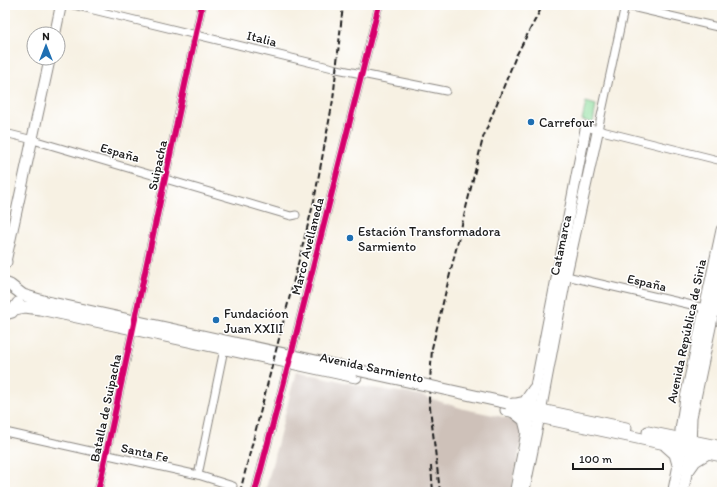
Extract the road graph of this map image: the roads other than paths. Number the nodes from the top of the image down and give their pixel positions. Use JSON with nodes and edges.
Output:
{"nodes":[{"id":1,"x":61,"y":5,"type":"edge"},
{"id":2,"x":74,"y":5,"type":"edge"},
{"id":3,"x":202,"y":5,"type":"edge"},
{"id":4,"x":379,"y":5,"type":"edge"},
{"id":5,"x":624,"y":5,"type":"edge"},
{"id":6,"x":57,"y":26,"type":"edge"},
{"id":7,"x":722,"y":28,"type":"edge"},
{"id":8,"x":196,"y":34,"type":"junction"},
{"id":9,"x":48,"y":66,"type":"edge"},
{"id":10,"x":361,"y":74,"type":"junction"},
{"id":11,"x":446,"y":91,"type":"dead end"},
{"id":12,"x":586,"y":127,"type":"joint"},
{"id":13,"x":598,"y":130,"type":"junction"},
{"id":14,"x":5,"y":133,"type":"edge"},
{"id":15,"x":33,"y":140,"type":"junction"},
{"id":16,"x":722,"y":161,"type":"edge"},
{"id":17,"x":166,"y":178,"type":"junction"},
{"id":18,"x":296,"y":214,"type":"dead end"},
{"id":19,"x":722,"y":230,"type":"edge"},
{"id":20,"x":5,"y":263,"type":"edge"},
{"id":21,"x":722,"y":270,"type":"edge"},
{"id":22,"x":560,"y":274,"type":"junction"},
{"id":23,"x":5,"y":283,"type":"edge"},
{"id":24,"x":17,"y":291,"type":"junction"},
{"id":25,"x":714,"y":310,"type":"edge"},
{"id":26,"x":9,"y":313,"type":"edge"},
{"id":27,"x":134,"y":324,"type":"junction"},
{"id":28,"x":224,"y":349,"type":"junction"},
{"id":29,"x":290,"y":359,"type":"junction"},
{"id":30,"x":534,"y":389,"type":"junction"},
{"id":31,"x":510,"y":407,"type":"junction"},
{"id":32,"x":536,"y":412,"type":"junction"},
{"id":33,"x":687,"y":415,"type":"junction"},
{"id":34,"x":5,"y":432,"type":"edge"},
{"id":35,"x":527,"y":432,"type":"junction"},
{"id":36,"x":660,"y":439,"type":"junction"},
{"id":37,"x":686,"y":444,"type":"junction"},
{"id":38,"x":722,"y":447,"type":"edge"},
{"id":39,"x":706,"y":448,"type":"junction"},
{"id":40,"x":106,"y":456,"type":"junction"},
{"id":41,"x":722,"y":456,"type":"edge"},
{"id":42,"x":683,"y":470,"type":"junction"},
{"id":43,"x":198,"y":476,"type":"junction"},
{"id":44,"x":232,"y":489,"type":"edge"},
{"id":45,"x":98,"y":492,"type":"edge"},
{"id":46,"x":254,"y":492,"type":"edge"},
{"id":47,"x":514,"y":492,"type":"edge"},
{"id":48,"x":524,"y":492,"type":"edge"},
{"id":49,"x":673,"y":492,"type":"edge"},
{"id":50,"x":683,"y":492,"type":"edge"}],
"edges":[{"from":1,"to":6,"type":"main road"},
{"from":2,"to":8,"type":"street","name":"Italia"},
{"from":3,"to":8,"type":"street","name":"Suipacha"},
{"from":4,"to":10,"type":"street","name":"Marco Avellaneda"},
{"from":5,"to":7,"type":"street"},
{"from":5,"to":13,"type":"street","name":"Catamarca"},
{"from":8,"to":10,"type":"street","name":"Italia"},
{"from":8,"to":17,"type":"street","name":"Suipacha"},
{"from":9,"to":15,"type":"main road"},
{"from":10,"to":11,"type":"street","name":"Italia"},
{"from":10,"to":29,"type":"street","name":"Marco Avellaneda"},
{"from":12,"to":13,"type":"street"},
{"from":12,"to":22,"type":"main road","name":"Catamarca"},
{"from":13,"to":16,"type":"street"},
{"from":13,"to":22,"type":"main road","name":"Catamarca"},
{"from":14,"to":15,"type":"street","name":"España"},
{"from":15,"to":17,"type":"street","name":"España"},
{"from":15,"to":20,"type":"main road"},
{"from":17,"to":18,"type":"street","name":"España"},
{"from":17,"to":27,"type":"street","name":"Suipacha"},
{"from":19,"to":25,"type":"main road","name":"Avenida República de Siria"},
{"from":21,"to":25,"type":"main road","name":"Avenida República de Siria"},
{"from":22,"to":25,"type":"street","name":"España"},
{"from":22,"to":30,"type":"main road","name":"Catamarca"},
{"from":22,"to":32,"type":"main road","name":"Catamarca"},
{"from":23,"to":24,"type":"main road","name":"Avenida Sarmiento"},
{"from":24,"to":26,"type":"main road"},
{"from":24,"to":27,"type":"main road","name":"Avenida Sarmiento"},
{"from":25,"to":33,"type":"main road","name":"Avenida República de Siria"},
{"from":26,"to":27,"type":"main road","name":"Avenida Sarmiento"},
{"from":27,"to":28,"type":"main road","name":"Avenida Sarmiento"},
{"from":27,"to":29,"type":"main road","name":"Avenida Sarmiento"},
{"from":27,"to":40,"type":"street","name":"Batalla de Suipacha"},
{"from":28,"to":29,"type":"main road","name":"Avenida Sarmiento"},
{"from":28,"to":43,"type":"street"},
{"from":29,"to":31,"type":"main road","name":"Avenida Sarmiento"},
{"from":29,"to":46,"type":"street","name":"Marco Avellaneda"},
{"from":30,"to":31,"type":"main road"},
{"from":30,"to":32,"type":"main road","name":"Catamarca"},
{"from":31,"to":32,"type":"main road","name":"Avenida Sarmiento"},
{"from":31,"to":35,"type":"main road"},
{"from":32,"to":35,"type":"main road","name":"Catamarca"},
{"from":32,"to":36,"type":"main road","name":"Avenida Sarmiento"},
{"from":32,"to":48,"type":"main road","name":"Catamarca"},
{"from":33,"to":36,"type":"main road"},
{"from":33,"to":37,"type":"main road","name":"Avenida República de Siria"},
{"from":33,"to":39,"type":"main road"},
{"from":34,"to":40,"type":"street","name":"Santa Fe"},
{"from":35,"to":47,"type":"main road","name":"Catamarca"},
{"from":36,"to":37,"type":"main road","name":"Avenida Sarmiento"},
{"from":36,"to":42,"type":"main road"},
{"from":37,"to":39,"type":"main road","name":"Avenida Sarmiento"},
{"from":37,"to":42,"type":"main road"},
{"from":38,"to":39,"type":"main road","name":"Avenida Sarmiento"},
{"from":39,"to":41,"type":"main road","name":"Avenida Sarmiento"},
{"from":39,"to":42,"type":"main road"},
{"from":40,"to":43,"type":"street","name":"Santa Fe"},
{"from":40,"to":45,"type":"street","name":"Batalla de Suipacha"},
{"from":42,"to":49,"type":"main road"},
{"from":42,"to":50,"type":"main road"},
{"from":43,"to":44,"type":"street","name":"Santa Fe"}]}
